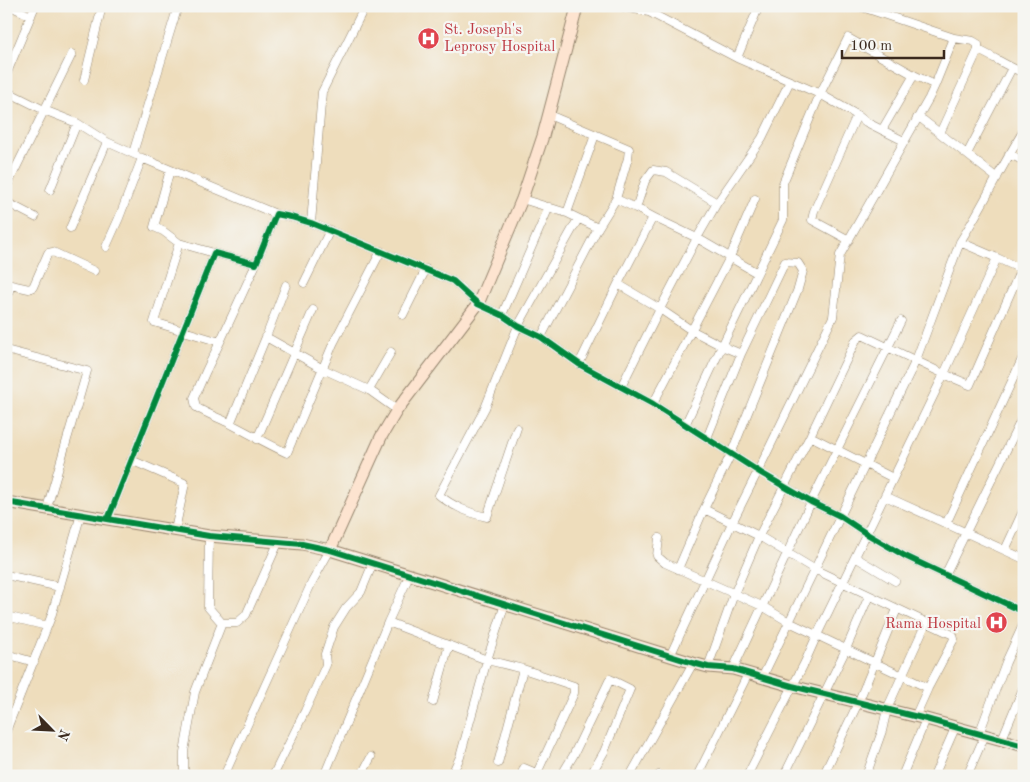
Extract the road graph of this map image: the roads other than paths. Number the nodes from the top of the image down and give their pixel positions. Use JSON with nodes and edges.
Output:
{"nodes":[{"id":1,"x":10,"y":6,"type":"edge"},
{"id":2,"x":35,"y":6,"type":"edge"},
{"id":3,"x":102,"y":6,"type":"edge"},
{"id":4,"x":178,"y":6,"type":"edge"},
{"id":5,"x":365,"y":6,"type":"edge"},
{"id":6,"x":576,"y":6,"type":"edge"},
{"id":7,"x":620,"y":6,"type":"edge"},
{"id":8,"x":759,"y":6,"type":"edge"},
{"id":9,"x":859,"y":6,"type":"edge"},
{"id":10,"x":31,"y":16,"type":"junction"},
{"id":11,"x":954,"y":38,"type":"junction"},
{"id":12,"x":978,"y":50,"type":"junction"},
{"id":13,"x":72,"y":54,"type":"dead end"},
{"id":14,"x":736,"y":58,"type":"junction"},
{"id":15,"x":1012,"y":68,"type":"junction"},
{"id":16,"x":1024,"y":73,"type":"edge"},
{"id":17,"x":6,"y":75,"type":"edge"},
{"id":18,"x":914,"y":75,"type":"junction"},
{"id":19,"x":84,"y":80,"type":"dead end"},
{"id":20,"x":790,"y":81,"type":"junction"},
{"id":21,"x":935,"y":86,"type":"junction"},
{"id":22,"x":6,"y":91,"type":"edge"},
{"id":23,"x":820,"y":94,"type":"junction"},
{"id":24,"x":44,"y":110,"type":"junction"},
{"id":25,"x":549,"y":115,"type":"junction"},
{"id":26,"x":857,"y":115,"type":"junction"},
{"id":27,"x":917,"y":118,"type":"junction"},
{"id":28,"x":77,"y":123,"type":"junction"},
{"id":29,"x":882,"y":130,"type":"junction"},
{"id":30,"x":1024,"y":130,"type":"edge"},
{"id":31,"x":940,"y":133,"type":"junction"},
{"id":32,"x":595,"y":135,"type":"junction"},
{"id":33,"x":904,"y":141,"type":"junction"},
{"id":34,"x":107,"y":142,"type":"junction"},
{"id":35,"x":133,"y":153,"type":"junction"},
{"id":36,"x":967,"y":154,"type":"junction"},
{"id":37,"x":1009,"y":154,"type":"junction"},
{"id":38,"x":142,"y":158,"type":"junction"},
{"id":39,"x":1024,"y":161,"type":"edge"},
{"id":40,"x":170,"y":170,"type":"junction"},
{"id":41,"x":997,"y":178,"type":"junction"},
{"id":42,"x":6,"y":188,"type":"edge"},
{"id":43,"x":50,"y":190,"type":"dead end"},
{"id":44,"x":522,"y":199,"type":"junction"},
{"id":45,"x":616,"y":199,"type":"junction"},
{"id":46,"x":755,"y":200,"type":"dead end"},
{"id":47,"x":6,"y":202,"type":"edge"},
{"id":48,"x":717,"y":203,"type":"junction"},
{"id":49,"x":549,"y":207,"type":"junction"},
{"id":50,"x":636,"y":208,"type":"junction"},
{"id":51,"x":567,"y":213,"type":"junction"},
{"id":52,"x":276,"y":214,"type":"junction"},
{"id":53,"x":35,"y":217,"type":"dead end"},
{"id":54,"x":653,"y":217,"type":"junction"},
{"id":55,"x":578,"y":219,"type":"junction"},
{"id":56,"x":311,"y":222,"type":"junction"},
{"id":57,"x":70,"y":228,"type":"dead end"},
{"id":58,"x":598,"y":228,"type":"junction"},
{"id":59,"x":330,"y":230,"type":"junction"},
{"id":60,"x":697,"y":238,"type":"junction"},
{"id":61,"x":849,"y":240,"type":"junction"},
{"id":62,"x":960,"y":242,"type":"junction"},
{"id":63,"x":179,"y":243,"type":"junction"},
{"id":64,"x":106,"y":247,"type":"dead end"},
{"id":65,"x":381,"y":251,"type":"junction"},
{"id":66,"x":214,"y":253,"type":"junction"},
{"id":67,"x":730,"y":257,"type":"junction"},
{"id":68,"x":997,"y":258,"type":"junction"},
{"id":69,"x":256,"y":264,"type":"junction"},
{"id":70,"x":1022,"y":265,"type":"edge"},
{"id":71,"x":426,"y":269,"type":"junction"},
{"id":72,"x":94,"y":271,"type":"dead end"},
{"id":73,"x":757,"y":273,"type":"junction"},
{"id":74,"x":304,"y":283,"type":"dead end"},
{"id":75,"x":8,"y":284,"type":"edge"},
{"id":76,"x":618,"y":284,"type":"junction"},
{"id":77,"x":286,"y":285,"type":"dead end"},
{"id":78,"x":6,"y":299,"type":"edge"},
{"id":79,"x":478,"y":304,"type":"junction"},
{"id":80,"x":660,"y":309,"type":"junction"},
{"id":81,"x":313,"y":310,"type":"dead end"},
{"id":82,"x":402,"y":315,"type":"dead end"},
{"id":83,"x":502,"y":315,"type":"junction"},
{"id":84,"x":900,"y":322,"type":"dead end"},
{"id":85,"x":518,"y":326,"type":"junction"},
{"id":86,"x":691,"y":330,"type":"junction"},
{"id":87,"x":183,"y":331,"type":"junction"},
{"id":88,"x":266,"y":336,"type":"junction"},
{"id":89,"x":541,"y":337,"type":"junction"},
{"id":90,"x":220,"y":342,"type":"junction"},
{"id":91,"x":722,"y":346,"type":"junction"},
{"id":92,"x":889,"y":347,"type":"junction"},
{"id":93,"x":6,"y":350,"type":"edge"},
{"id":94,"x":391,"y":352,"type":"dead end"},
{"id":95,"x":295,"y":353,"type":"junction"},
{"id":96,"x":742,"y":354,"type":"junction"},
{"id":97,"x":1024,"y":355,"type":"edge"},
{"id":98,"x":916,"y":360,"type":"junction"},
{"id":99,"x":579,"y":364,"type":"junction"},
{"id":100,"x":323,"y":369,"type":"junction"},
{"id":101,"x":944,"y":374,"type":"junction"},
{"id":102,"x":621,"y":387,"type":"junction"},
{"id":103,"x":369,"y":390,"type":"junction"},
{"id":104,"x":653,"y":404,"type":"junction"},
{"id":105,"x":397,"y":410,"type":"junction"},
{"id":106,"x":1024,"y":414,"type":"edge"},
{"id":107,"x":230,"y":424,"type":"junction"},
{"id":108,"x":685,"y":425,"type":"junction"},
{"id":109,"x":517,"y":428,"type":"dead end"},
{"id":110,"x":810,"y":436,"type":"junction"},
{"id":111,"x":706,"y":438,"type":"junction"},
{"id":112,"x":257,"y":439,"type":"junction"},
{"id":113,"x":837,"y":449,"type":"junction"},
{"id":114,"x":731,"y":454,"type":"junction"},
{"id":115,"x":131,"y":460,"type":"junction"},
{"id":116,"x":866,"y":463,"type":"junction"},
{"id":117,"x":758,"y":471,"type":"junction"},
{"id":118,"x":894,"y":478,"type":"junction"},
{"id":119,"x":785,"y":486,"type":"junction"},
{"id":120,"x":885,"y":496,"type":"junction"},
{"id":121,"x":6,"y":502,"type":"edge"},
{"id":122,"x":811,"y":502,"type":"junction"},
{"id":123,"x":47,"y":508,"type":"junction"},
{"id":124,"x":704,"y":509,"type":"junction"},
{"id":125,"x":1024,"y":509,"type":"edge"},
{"id":126,"x":81,"y":514,"type":"junction"},
{"id":127,"x":840,"y":516,"type":"junction"},
{"id":128,"x":108,"y":519,"type":"junction"},
{"id":129,"x":732,"y":523,"type":"junction"},
{"id":130,"x":946,"y":524,"type":"junction"},
{"id":131,"x":175,"y":530,"type":"junction"},
{"id":132,"x":966,"y":533,"type":"junction"},
{"id":133,"x":867,"y":534,"type":"junction"},
{"id":134,"x":209,"y":536,"type":"junction"},
{"id":135,"x":759,"y":536,"type":"junction"},
{"id":136,"x":659,"y":538,"type":"dead end"},
{"id":137,"x":278,"y":543,"type":"junction"},
{"id":138,"x":330,"y":550,"type":"junction"},
{"id":139,"x":1005,"y":550,"type":"junction"},
{"id":140,"x":786,"y":553,"type":"junction"},
{"id":141,"x":855,"y":557,"type":"junction"},
{"id":142,"x":1024,"y":559,"type":"edge"},
{"id":143,"x":373,"y":563,"type":"junction"},
{"id":144,"x":678,"y":569,"type":"junction"},
{"id":145,"x":814,"y":569,"type":"junction"},
{"id":146,"x":6,"y":574,"type":"edge"},
{"id":147,"x":410,"y":574,"type":"junction"},
{"id":148,"x":945,"y":575,"type":"junction"},
{"id":149,"x":704,"y":580,"type":"junction"},
{"id":150,"x":895,"y":581,"type":"dead end"},
{"id":151,"x":842,"y":583,"type":"junction"},
{"id":152,"x":60,"y":587,"type":"junction"},
{"id":153,"x":734,"y":594,"type":"junction"},
{"id":154,"x":869,"y":596,"type":"junction"},
{"id":155,"x":505,"y":604,"type":"junction"},
{"id":156,"x":762,"y":606,"type":"junction"},
{"id":157,"x":897,"y":609,"type":"junction"},
{"id":158,"x":1024,"y":612,"type":"edge"},
{"id":159,"x":6,"y":616,"type":"edge"},
{"id":160,"x":388,"y":622,"type":"junction"},
{"id":161,"x":789,"y":622,"type":"junction"},
{"id":162,"x":222,"y":623,"type":"junction"},
{"id":163,"x":926,"y":623,"type":"junction"},
{"id":164,"x":1024,"y":623,"type":"edge"},
{"id":165,"x":47,"y":626,"type":"junction"},
{"id":166,"x":817,"y":635,"type":"junction"},
{"id":167,"x":449,"y":644,"type":"junction"},
{"id":168,"x":846,"y":650,"type":"junction"},
{"id":169,"x":6,"y":654,"type":"edge"},
{"id":170,"x":670,"y":656,"type":"junction"},
{"id":171,"x":487,"y":660,"type":"junction"},
{"id":172,"x":34,"y":662,"type":"junction"},
{"id":173,"x":692,"y":663,"type":"junction"},
{"id":174,"x":874,"y":663,"type":"junction"},
{"id":175,"x":708,"y":667,"type":"junction"},
{"id":176,"x":524,"y":669,"type":"junction"},
{"id":177,"x":733,"y":669,"type":"junction"},
{"id":178,"x":748,"y":674,"type":"junction"},
{"id":179,"x":902,"y":675,"type":"junction"},
{"id":180,"x":762,"y":678,"type":"junction"},
{"id":181,"x":792,"y":686,"type":"junction"},
{"id":182,"x":1024,"y":686,"type":"edge"},
{"id":183,"x":928,"y":688,"type":"junction"},
{"id":184,"x":825,"y":694,"type":"junction"},
{"id":185,"x":433,"y":702,"type":"dead end"},
{"id":186,"x":858,"y":703,"type":"junction"},
{"id":187,"x":6,"y":706,"type":"edge"},
{"id":188,"x":887,"y":709,"type":"junction"},
{"id":189,"x":15,"y":710,"type":"junction"},
{"id":190,"x":921,"y":718,"type":"junction"},
{"id":191,"x":955,"y":728,"type":"junction"},
{"id":192,"x":6,"y":731,"type":"edge"},
{"id":193,"x":982,"y":735,"type":"junction"},
{"id":194,"x":1002,"y":739,"type":"junction"},
{"id":195,"x":1024,"y":746,"type":"edge"},
{"id":196,"x":371,"y":757,"type":"dead end"},
{"id":197,"x":498,"y":763,"type":"dead end"},
{"id":198,"x":540,"y":774,"type":"edge"},
{"id":199,"x":184,"y":776,"type":"edge"},
{"id":200,"x":224,"y":776,"type":"edge"},
{"id":201,"x":273,"y":776,"type":"edge"},
{"id":202,"x":324,"y":776,"type":"edge"},
{"id":203,"x":361,"y":776,"type":"edge"},
{"id":204,"x":450,"y":776,"type":"edge"},
{"id":205,"x":521,"y":776,"type":"edge"},
{"id":206,"x":561,"y":776,"type":"edge"},
{"id":207,"x":590,"y":776,"type":"edge"},
{"id":208,"x":630,"y":776,"type":"edge"},
{"id":209,"x":697,"y":776,"type":"edge"},
{"id":210,"x":747,"y":776,"type":"edge"},
{"id":211,"x":784,"y":776,"type":"edge"},
{"id":212,"x":823,"y":776,"type":"edge"},
{"id":213,"x":866,"y":776,"type":"edge"},
{"id":214,"x":902,"y":776,"type":"edge"},
{"id":215,"x":934,"y":776,"type":"edge"},
{"id":216,"x":966,"y":776,"type":"edge"}],
"edges":[{"from":1,"to":10,"type":"street"},
{"from":2,"to":10,"type":"street"},
{"from":3,"to":19,"type":"street"},
{"from":4,"to":35,"type":"street"},
{"from":5,"to":56,"type":"street"},
{"from":6,"to":25,"type":"street"},
{"from":7,"to":14,"type":"street"},
{"from":8,"to":14,"type":"street"},
{"from":9,"to":11,"type":"street"},
{"from":10,"to":17,"type":"street"},
{"from":11,"to":12,"type":"street"},
{"from":11,"to":21,"type":"street"},
{"from":12,"to":15,"type":"street"},
{"from":12,"to":31,"type":"street"},
{"from":13,"to":24,"type":"street"},
{"from":14,"to":20,"type":"street"},
{"from":15,"to":16,"type":"street"},
{"from":15,"to":36,"type":"street"},
{"from":18,"to":21,"type":"street"},
{"from":18,"to":23,"type":"street"},
{"from":18,"to":29,"type":"street"},
{"from":20,"to":23,"type":"street"},
{"from":20,"to":48,"type":"street"},
{"from":21,"to":27,"type":"street"},
{"from":22,"to":24,"type":"street"},
{"from":23,"to":26,"type":"street"},
{"from":23,"to":73,"type":"street"},
{"from":24,"to":28,"type":"street"},
{"from":24,"to":42,"type":"street"},
{"from":25,"to":32,"type":"street"},
{"from":25,"to":44,"type":"street"},
{"from":26,"to":29,"type":"street"},
{"from":26,"to":61,"type":"street"},
{"from":27,"to":31,"type":"street"},
{"from":27,"to":33,"type":"street"},
{"from":28,"to":34,"type":"street"},
{"from":28,"to":43,"type":"street"},
{"from":29,"to":33,"type":"street"},
{"from":30,"to":37,"type":"street"},
{"from":31,"to":36,"type":"street"},
{"from":32,"to":45,"type":"street"},
{"from":32,"to":51,"type":"street"},
{"from":33,"to":61,"type":"street"},
{"from":34,"to":35,"type":"street"},
{"from":34,"to":57,"type":"street"},
{"from":35,"to":38,"type":"street"},
{"from":36,"to":41,"type":"street"},
{"from":37,"to":39,"type":"street"},
{"from":37,"to":41,"type":"street"},
{"from":38,"to":40,"type":"street"},
{"from":38,"to":64,"type":"street"},
{"from":40,"to":52,"type":"street"},
{"from":40,"to":63,"type":"street"},
{"from":41,"to":62,"type":"street"},
{"from":44,"to":49,"type":"street"},
{"from":44,"to":79,"type":"street"},
{"from":45,"to":50,"type":"street"},
{"from":45,"to":58,"type":"street"},
{"from":46,"to":67,"type":"street"},
{"from":47,"to":53,"type":"street"},
{"from":48,"to":50,"type":"street"},
{"from":48,"to":60,"type":"street"},
{"from":49,"to":51,"type":"street"},
{"from":49,"to":83,"type":"street"},
{"from":50,"to":54,"type":"street"},
{"from":51,"to":55,"type":"street"},
{"from":52,"to":56,"type":"street"},
{"from":52,"to":69,"type":"street"},
{"from":54,"to":60,"type":"street"},
{"from":54,"to":76,"type":"street"},
{"from":55,"to":58,"type":"street"},
{"from":55,"to":85,"type":"street"},
{"from":56,"to":59,"type":"street"},
{"from":58,"to":89,"type":"street"},
{"from":59,"to":65,"type":"street"},
{"from":59,"to":74,"type":"street"},
{"from":60,"to":67,"type":"street"},
{"from":60,"to":80,"type":"street"},
{"from":61,"to":117,"type":"street"},
{"from":62,"to":68,"type":"street"},
{"from":62,"to":98,"type":"street"},
{"from":63,"to":66,"type":"street"},
{"from":63,"to":87,"type":"street"},
{"from":65,"to":71,"type":"street"},
{"from":65,"to":100,"type":"street"},
{"from":66,"to":69,"type":"street"},
{"from":66,"to":87,"type":"street"},
{"from":67,"to":73,"type":"street"},
{"from":67,"to":86,"type":"street"},
{"from":68,"to":70,"type":"street"},
{"from":68,"to":101,"type":"street"},
{"from":69,"to":90,"type":"street"},
{"from":70,"to":101,"type":"street"},
{"from":71,"to":79,"type":"street"},
{"from":71,"to":82,"type":"street"},
{"from":72,"to":75,"type":"street"},
{"from":73,"to":91,"type":"street"},
{"from":75,"to":78,"type":"street"},
{"from":76,"to":80,"type":"street"},
{"from":76,"to":99,"type":"street"},
{"from":77,"to":88,"type":"street"},
{"from":79,"to":83,"type":"street"},
{"from":79,"to":105,"type":"street"},
{"from":80,"to":86,"type":"street"},
{"from":80,"to":102,"type":"street"},
{"from":81,"to":95,"type":"street"},
{"from":83,"to":85,"type":"street"},
{"from":84,"to":92,"type":"street"},
{"from":85,"to":89,"type":"street"},
{"from":85,"to":109,"type":"street"},
{"from":86,"to":91,"type":"street"},
{"from":86,"to":104,"type":"street"},
{"from":87,"to":90,"type":"street"},
{"from":87,"to":115,"type":"street"},
{"from":88,"to":95,"type":"street"},
{"from":88,"to":107,"type":"street"},
{"from":89,"to":99,"type":"street"},
{"from":90,"to":107,"type":"street"},
{"from":91,"to":96,"type":"street"},
{"from":91,"to":108,"type":"street"},
{"from":92,"to":98,"type":"street"},
{"from":92,"to":110,"type":"street"},
{"from":92,"to":113,"type":"street"},
{"from":93,"to":123,"type":"street"},
{"from":94,"to":103,"type":"street"},
{"from":95,"to":100,"type":"street"},
{"from":95,"to":112,"type":"street"},
{"from":96,"to":111,"type":"street"},
{"from":96,"to":114,"type":"street"},
{"from":97,"to":130,"type":"street"},
{"from":98,"to":101,"type":"street"},
{"from":98,"to":116,"type":"street"},
{"from":99,"to":102,"type":"street"},
{"from":100,"to":103,"type":"street"},
{"from":100,"to":112,"type":"street"},
{"from":101,"to":118,"type":"street"},
{"from":102,"to":104,"type":"street"},
{"from":103,"to":105,"type":"street"},
{"from":104,"to":108,"type":"street"},
{"from":105,"to":138,"type":"street"},
{"from":106,"to":132,"type":"street"},
{"from":107,"to":112,"type":"street"},
{"from":108,"to":111,"type":"street"},
{"from":110,"to":113,"type":"street"},
{"from":110,"to":119,"type":"street"},
{"from":111,"to":114,"type":"street"},
{"from":113,"to":116,"type":"street"},
{"from":113,"to":122,"type":"street"},
{"from":114,"to":117,"type":"street"},
{"from":114,"to":124,"type":"street"},
{"from":115,"to":128,"type":"street"},
{"from":115,"to":131,"type":"street"},
{"from":116,"to":118,"type":"street"},
{"from":116,"to":127,"type":"street"},
{"from":117,"to":119,"type":"street"},
{"from":117,"to":129,"type":"street"},
{"from":118,"to":120,"type":"street"},
{"from":119,"to":122,"type":"street"},
{"from":119,"to":135,"type":"street"},
{"from":120,"to":130,"type":"street"},
{"from":120,"to":133,"type":"street"},
{"from":121,"to":123,"type":"street"},
{"from":122,"to":127,"type":"street"},
{"from":122,"to":140,"type":"street"},
{"from":123,"to":126,"type":"street"},
{"from":124,"to":129,"type":"street"},
{"from":124,"to":144,"type":"street"},
{"from":125,"to":139,"type":"street"},
{"from":126,"to":128,"type":"street"},
{"from":126,"to":152,"type":"street"},
{"from":127,"to":133,"type":"street"},
{"from":127,"to":145,"type":"street"},
{"from":128,"to":131,"type":"street"},
{"from":129,"to":135,"type":"street"},
{"from":129,"to":149,"type":"street"},
{"from":130,"to":132,"type":"street"},
{"from":131,"to":134,"type":"street"},
{"from":132,"to":139,"type":"street"},
{"from":132,"to":148,"type":"street"},
{"from":133,"to":141,"type":"street"},
{"from":133,"to":148,"type":"street"},
{"from":134,"to":137,"type":"street"},
{"from":134,"to":162,"type":"street"},
{"from":135,"to":140,"type":"street"},
{"from":135,"to":153,"type":"street"},
{"from":136,"to":144,"type":"street"},
{"from":137,"to":138,"type":"street"},
{"from":137,"to":162,"type":"street"},
{"from":138,"to":143,"type":"street"},
{"from":138,"to":200,"type":"street"},
{"from":139,"to":142,"type":"street"},
{"from":140,"to":145,"type":"street"},
{"from":140,"to":156,"type":"street"},
{"from":141,"to":150,"type":"street"},
{"from":141,"to":151,"type":"street"},
{"from":143,"to":147,"type":"street"},
{"from":143,"to":201,"type":"street"},
{"from":144,"to":149,"type":"street"},
{"from":145,"to":151,"type":"street"},
{"from":145,"to":161,"type":"street"},
{"from":146,"to":152,"type":"street"},
{"from":147,"to":155,"type":"street"},
{"from":147,"to":160,"type":"street"},
{"from":148,"to":158,"type":"street"},
{"from":149,"to":153,"type":"street"},
{"from":149,"to":170,"type":"street"},
{"from":151,"to":154,"type":"street"},
{"from":151,"to":166,"type":"street"},
{"from":152,"to":165,"type":"street"},
{"from":153,"to":156,"type":"street"},
{"from":153,"to":175,"type":"street"},
{"from":154,"to":157,"type":"street"},
{"from":154,"to":168,"type":"street"},
{"from":155,"to":170,"type":"street"},
{"from":155,"to":171,"type":"street"},
{"from":156,"to":161,"type":"street"},
{"from":156,"to":177,"type":"street"},
{"from":157,"to":163,"type":"street"},
{"from":157,"to":174,"type":"street"},
{"from":159,"to":165,"type":"street"},
{"from":160,"to":167,"type":"street"},
{"from":160,"to":202,"type":"street"},
{"from":161,"to":166,"type":"street"},
{"from":161,"to":180,"type":"street"},
{"from":162,"to":199,"type":"street"},
{"from":163,"to":179,"type":"street"},
{"from":163,"to":183,"type":"street"},
{"from":164,"to":193,"type":"street"},
{"from":165,"to":172,"type":"street"},
{"from":166,"to":168,"type":"street"},
{"from":166,"to":181,"type":"street"},
{"from":167,"to":171,"type":"street"},
{"from":167,"to":185,"type":"street"},
{"from":168,"to":174,"type":"street"},
{"from":168,"to":184,"type":"street"},
{"from":169,"to":172,"type":"street"},
{"from":170,"to":173,"type":"street"},
{"from":171,"to":176,"type":"street"},
{"from":171,"to":204,"type":"street"},
{"from":172,"to":189,"type":"street"},
{"from":173,"to":175,"type":"street"},
{"from":173,"to":208,"type":"street"},
{"from":174,"to":179,"type":"street"},
{"from":174,"to":186,"type":"street"},
{"from":175,"to":177,"type":"street"},
{"from":176,"to":197,"type":"street"},
{"from":176,"to":198,"type":"street"},
{"from":177,"to":178,"type":"street"},
{"from":178,"to":180,"type":"street"},
{"from":178,"to":209,"type":"street"},
{"from":179,"to":183,"type":"street"},
{"from":179,"to":188,"type":"street"},
{"from":180,"to":181,"type":"street"},
{"from":181,"to":184,"type":"street"},
{"from":181,"to":210,"type":"street"},
{"from":182,"to":194,"type":"street"},
{"from":183,"to":190,"type":"street"},
{"from":184,"to":186,"type":"street"},
{"from":184,"to":211,"type":"street"},
{"from":186,"to":188,"type":"street"},
{"from":186,"to":212,"type":"street"},
{"from":187,"to":189,"type":"street"},
{"from":188,"to":190,"type":"street"},
{"from":188,"to":213,"type":"street"},
{"from":189,"to":192,"type":"street"},
{"from":190,"to":191,"type":"street"},
{"from":190,"to":214,"type":"street"},
{"from":191,"to":193,"type":"street"},
{"from":191,"to":215,"type":"street"},
{"from":193,"to":194,"type":"street"},
{"from":193,"to":216,"type":"street"},
{"from":194,"to":195,"type":"street"},
{"from":196,"to":203,"type":"street"},
{"from":198,"to":205,"type":"street"},
{"from":206,"to":207,"type":"street"}]}
